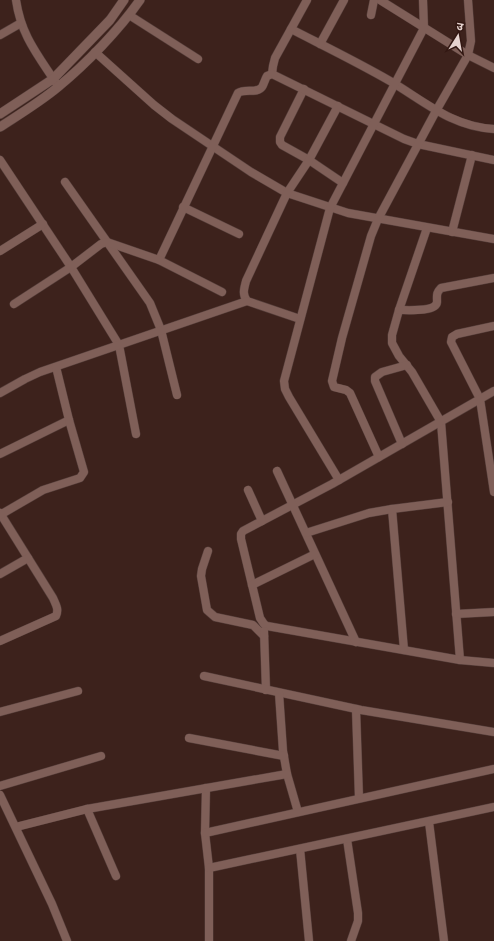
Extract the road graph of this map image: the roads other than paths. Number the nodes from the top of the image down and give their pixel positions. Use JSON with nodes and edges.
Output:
{"nodes":[{"id":1,"x":16,"y":0,"type":"edge"},
{"id":2,"x":124,"y":0,"type":"edge"},
{"id":3,"x":140,"y":0,"type":"edge"},
{"id":4,"x":307,"y":0,"type":"edge"},
{"id":5,"x":344,"y":0,"type":"edge"},
{"id":6,"x":374,"y":0,"type":"edge"},
{"id":7,"x":380,"y":0,"type":"edge"},
{"id":8,"x":423,"y":0,"type":"edge"},
{"id":9,"x":468,"y":0,"type":"edge"},
{"id":10,"x":129,"y":15,"type":"junction"},
{"id":11,"x":371,"y":15,"type":"dead end"},
{"id":12,"x":21,"y":23,"type":"junction"},
{"id":13,"x":424,"y":28,"type":"junction"},
{"id":14,"x":291,"y":30,"type":"junction"},
{"id":15,"x":0,"y":35,"type":"edge"},
{"id":16,"x":320,"y":44,"type":"junction"},
{"id":17,"x":95,"y":52,"type":"junction"},
{"id":18,"x":468,"y":55,"type":"junction"},
{"id":19,"x":198,"y":59,"type":"dead end"},
{"id":20,"x":494,"y":68,"type":"edge"},
{"id":21,"x":272,"y":74,"type":"junction"},
{"id":22,"x":56,"y":83,"type":"junction"},
{"id":23,"x":394,"y":84,"type":"junction"},
{"id":24,"x":304,"y":90,"type":"junction"},
{"id":25,"x":338,"y":106,"type":"junction"},
{"id":26,"x":436,"y":111,"type":"junction"},
{"id":27,"x":0,"y":114,"type":"edge"},
{"id":28,"x":374,"y":124,"type":"junction"},
{"id":29,"x":0,"y":126,"type":"edge"},
{"id":30,"x":494,"y":129,"type":"edge"},
{"id":31,"x":418,"y":144,"type":"junction"},
{"id":32,"x":212,"y":146,"type":"junction"},
{"id":33,"x":472,"y":155,"type":"junction"},
{"id":34,"x":0,"y":160,"type":"edge"},
{"id":35,"x":309,"y":160,"type":"junction"},
{"id":36,"x":494,"y":160,"type":"edge"},
{"id":37,"x":65,"y":182,"type":"dead end"},
{"id":38,"x":343,"y":183,"type":"junction"},
{"id":39,"x":287,"y":193,"type":"junction"},
{"id":40,"x":183,"y":207,"type":"junction"},
{"id":41,"x":330,"y":208,"type":"junction"},
{"id":42,"x":378,"y":219,"type":"junction"},
{"id":43,"x":42,"y":224,"type":"junction"},
{"id":44,"x":427,"y":228,"type":"junction"},
{"id":45,"x":452,"y":232,"type":"junction"},
{"id":46,"x":239,"y":234,"type":"dead end"},
{"id":47,"x":494,"y":239,"type":"edge"},
{"id":48,"x":107,"y":242,"type":"junction"},
{"id":49,"x":0,"y":251,"type":"edge"},
{"id":50,"x":159,"y":260,"type":"junction"},
{"id":51,"x":71,"y":267,"type":"junction"},
{"id":52,"x":494,"y":278,"type":"edge"},
{"id":53,"x":222,"y":292,"type":"dead end"},
{"id":54,"x":247,"y":301,"type":"junction"},
{"id":55,"x":14,"y":304,"type":"dead end"},
{"id":56,"x":399,"y":310,"type":"junction"},
{"id":57,"x":300,"y":319,"type":"junction"},
{"id":58,"x":494,"y":326,"type":"edge"},
{"id":59,"x":161,"y":330,"type":"junction"},
{"id":60,"x":119,"y":345,"type":"junction"},
{"id":61,"x":407,"y":365,"type":"junction"},
{"id":62,"x":56,"y":367,"type":"junction"},
{"id":63,"x":494,"y":391,"type":"edge"},
{"id":64,"x":0,"y":393,"type":"edge"},
{"id":65,"x":177,"y":395,"type":"dead end"},
{"id":66,"x":480,"y":399,"type":"junction"},
{"id":67,"x":69,"y":420,"type":"junction"},
{"id":68,"x":441,"y":422,"type":"junction"},
{"id":69,"x":136,"y":434,"type":"dead end"},
{"id":70,"x":402,"y":444,"type":"junction"},
{"id":71,"x":0,"y":454,"type":"edge"},
{"id":72,"x":379,"y":457,"type":"junction"},
{"id":73,"x":277,"y":471,"type":"dead end"},
{"id":74,"x":339,"y":480,"type":"junction"},
{"id":75,"x":248,"y":490,"type":"dead end"},
{"id":76,"x":494,"y":492,"type":"edge"},
{"id":77,"x":448,"y":502,"type":"junction"},
{"id":78,"x":294,"y":505,"type":"junction"},
{"id":79,"x":392,"y":509,"type":"junction"},
{"id":80,"x":0,"y":514,"type":"edge"},
{"id":81,"x":262,"y":521,"type":"junction"},
{"id":82,"x":306,"y":532,"type":"junction"},
{"id":83,"x":208,"y":551,"type":"dead end"},
{"id":84,"x":316,"y":554,"type":"junction"},
{"id":85,"x":28,"y":558,"type":"junction"},
{"id":86,"x":0,"y":574,"type":"edge"},
{"id":87,"x":252,"y":585,"type":"junction"},
{"id":88,"x":494,"y":612,"type":"edge"},
{"id":89,"x":456,"y":614,"type":"junction"},
{"id":90,"x":264,"y":624,"type":"junction"},
{"id":91,"x":264,"y":636,"type":"junction"},
{"id":92,"x":0,"y":641,"type":"edge"},
{"id":93,"x":356,"y":642,"type":"junction"},
{"id":94,"x":404,"y":650,"type":"junction"},
{"id":95,"x":460,"y":660,"type":"junction"},
{"id":96,"x":494,"y":663,"type":"edge"},
{"id":97,"x":204,"y":676,"type":"dead end"},
{"id":98,"x":266,"y":690,"type":"junction"},
{"id":99,"x":78,"y":691,"type":"dead end"},
{"id":100,"x":279,"y":693,"type":"junction"},
{"id":101,"x":356,"y":709,"type":"junction"},
{"id":102,"x":0,"y":712,"type":"edge"},
{"id":103,"x":494,"y":732,"type":"edge"},
{"id":104,"x":189,"y":738,"type":"dead end"},
{"id":105,"x":101,"y":756,"type":"dead end"},
{"id":106,"x":284,"y":756,"type":"junction"},
{"id":107,"x":494,"y":769,"type":"edge"},
{"id":108,"x":287,"y":774,"type":"junction"},
{"id":109,"x":0,"y":786,"type":"edge"},
{"id":110,"x":206,"y":788,"type":"junction"},
{"id":111,"x":0,"y":795,"type":"edge"},
{"id":112,"x":359,"y":798,"type":"junction"},
{"id":113,"x":494,"y":808,"type":"edge"},
{"id":114,"x":87,"y":809,"type":"junction"},
{"id":115,"x":298,"y":812,"type":"junction"},
{"id":116,"x":429,"y":822,"type":"junction"},
{"id":117,"x":16,"y":827,"type":"junction"},
{"id":118,"x":205,"y":833,"type":"junction"},
{"id":119,"x":347,"y":839,"type":"junction"},
{"id":120,"x":300,"y":849,"type":"junction"},
{"id":121,"x":209,"y":868,"type":"junction"},
{"id":122,"x":116,"y":876,"type":"dead end"},
{"id":123,"x":67,"y":941,"type":"edge"},
{"id":124,"x":209,"y":941,"type":"edge"},
{"id":125,"x":309,"y":941,"type":"edge"},
{"id":126,"x":351,"y":941,"type":"edge"},
{"id":127,"x":444,"y":941,"type":"edge"}],
"edges":[{"from":1,"to":12,"type":"street"},
{"from":2,"to":22,"type":"street"},
{"from":3,"to":10,"type":"street"},
{"from":4,"to":14,"type":"street"},
{"from":5,"to":16,"type":"street"},
{"from":6,"to":11,"type":"street"},
{"from":7,"to":13,"type":"street"},
{"from":8,"to":13,"type":"street"},
{"from":9,"to":18,"type":"street"},
{"from":10,"to":17,"type":"street"},
{"from":10,"to":19,"type":"street"},
{"from":12,"to":15,"type":"street"},
{"from":12,"to":22,"type":"street"},
{"from":13,"to":18,"type":"street"},
{"from":13,"to":23,"type":"street"},
{"from":14,"to":16,"type":"street"},
{"from":14,"to":21,"type":"street"},
{"from":16,"to":23,"type":"street"},
{"from":17,"to":22,"type":"street"},
{"from":17,"to":32,"type":"street"},
{"from":18,"to":20,"type":"street"},
{"from":18,"to":26,"type":"street"},
{"from":21,"to":24,"type":"street"},
{"from":21,"to":32,"type":"street"},
{"from":22,"to":27,"type":"street"},
{"from":22,"to":29,"type":"street"},
{"from":23,"to":26,"type":"street"},
{"from":23,"to":28,"type":"street"},
{"from":24,"to":25,"type":"street"},
{"from":24,"to":35,"type":"street"},
{"from":25,"to":28,"type":"street"},
{"from":25,"to":35,"type":"street"},
{"from":26,"to":30,"type":"street"},
{"from":26,"to":31,"type":"street"},
{"from":28,"to":31,"type":"street"},
{"from":28,"to":38,"type":"street"},
{"from":31,"to":33,"type":"street"},
{"from":31,"to":42,"type":"street"},
{"from":32,"to":39,"type":"street"},
{"from":32,"to":40,"type":"street"},
{"from":33,"to":36,"type":"street"},
{"from":33,"to":45,"type":"street"},
{"from":34,"to":43,"type":"street"},
{"from":35,"to":38,"type":"street"},
{"from":35,"to":39,"type":"street"},
{"from":37,"to":48,"type":"street"},
{"from":38,"to":41,"type":"street"},
{"from":39,"to":41,"type":"street"},
{"from":39,"to":54,"type":"street"},
{"from":40,"to":46,"type":"street"},
{"from":40,"to":50,"type":"street"},
{"from":41,"to":42,"type":"street"},
{"from":41,"to":57,"type":"street"},
{"from":42,"to":44,"type":"street"},
{"from":42,"to":72,"type":"street"},
{"from":43,"to":49,"type":"street"},
{"from":43,"to":51,"type":"street"},
{"from":44,"to":45,"type":"street"},
{"from":44,"to":56,"type":"street"},
{"from":45,"to":47,"type":"street"},
{"from":48,"to":50,"type":"street"},
{"from":48,"to":51,"type":"street"},
{"from":48,"to":59,"type":"street"},
{"from":50,"to":53,"type":"street"},
{"from":51,"to":55,"type":"street"},
{"from":51,"to":60,"type":"street"},
{"from":52,"to":56,"type":"street"},
{"from":54,"to":57,"type":"street"},
{"from":54,"to":59,"type":"street"},
{"from":56,"to":61,"type":"street"},
{"from":57,"to":74,"type":"street"},
{"from":58,"to":66,"type":"street"},
{"from":59,"to":60,"type":"street"},
{"from":59,"to":65,"type":"street"},
{"from":60,"to":62,"type":"street"},
{"from":60,"to":69,"type":"street"},
{"from":61,"to":68,"type":"street"},
{"from":61,"to":70,"type":"street"},
{"from":62,"to":64,"type":"street"},
{"from":62,"to":67,"type":"street"},
{"from":63,"to":66,"type":"street"},
{"from":66,"to":68,"type":"street"},
{"from":66,"to":76,"type":"street"},
{"from":67,"to":71,"type":"street"},
{"from":67,"to":80,"type":"street"},
{"from":68,"to":70,"type":"street"},
{"from":68,"to":77,"type":"street"},
{"from":70,"to":72,"type":"street"},
{"from":72,"to":74,"type":"street"},
{"from":73,"to":78,"type":"street"},
{"from":74,"to":78,"type":"street"},
{"from":75,"to":81,"type":"street"},
{"from":77,"to":79,"type":"street"},
{"from":77,"to":89,"type":"street"},
{"from":78,"to":81,"type":"street"},
{"from":78,"to":82,"type":"street"},
{"from":79,"to":82,"type":"street"},
{"from":79,"to":94,"type":"street"},
{"from":80,"to":85,"type":"street"},
{"from":81,"to":87,"type":"street"},
{"from":82,"to":84,"type":"street"},
{"from":83,"to":91,"type":"street"},
{"from":84,"to":87,"type":"street"},
{"from":84,"to":93,"type":"street"},
{"from":85,"to":86,"type":"street"},
{"from":85,"to":92,"type":"street"},
{"from":87,"to":90,"type":"street"},
{"from":88,"to":89,"type":"street"},
{"from":89,"to":95,"type":"street"},
{"from":90,"to":91,"type":"street"},
{"from":90,"to":93,"type":"street"},
{"from":91,"to":98,"type":"street"},
{"from":93,"to":94,"type":"street"},
{"from":94,"to":95,"type":"street"},
{"from":95,"to":96,"type":"street"},
{"from":97,"to":98,"type":"street"},
{"from":98,"to":100,"type":"street"},
{"from":99,"to":102,"type":"street"},
{"from":100,"to":101,"type":"street"},
{"from":100,"to":106,"type":"street"},
{"from":101,"to":103,"type":"street"},
{"from":101,"to":112,"type":"street"},
{"from":104,"to":106,"type":"street"},
{"from":105,"to":109,"type":"street"},
{"from":106,"to":108,"type":"street"},
{"from":107,"to":112,"type":"street"},
{"from":108,"to":110,"type":"street"},
{"from":108,"to":115,"type":"street"},
{"from":110,"to":114,"type":"street"},
{"from":110,"to":118,"type":"street"},
{"from":111,"to":117,"type":"street"},
{"from":112,"to":115,"type":"street"},
{"from":113,"to":116,"type":"street"},
{"from":114,"to":117,"type":"street"},
{"from":114,"to":122,"type":"street"},
{"from":115,"to":118,"type":"street"},
{"from":116,"to":119,"type":"street"},
{"from":116,"to":127,"type":"street"},
{"from":117,"to":123,"type":"street"},
{"from":118,"to":121,"type":"street"},
{"from":119,"to":120,"type":"street"},
{"from":119,"to":126,"type":"street"},
{"from":120,"to":121,"type":"street"},
{"from":120,"to":125,"type":"street"},
{"from":121,"to":124,"type":"street"}]}
